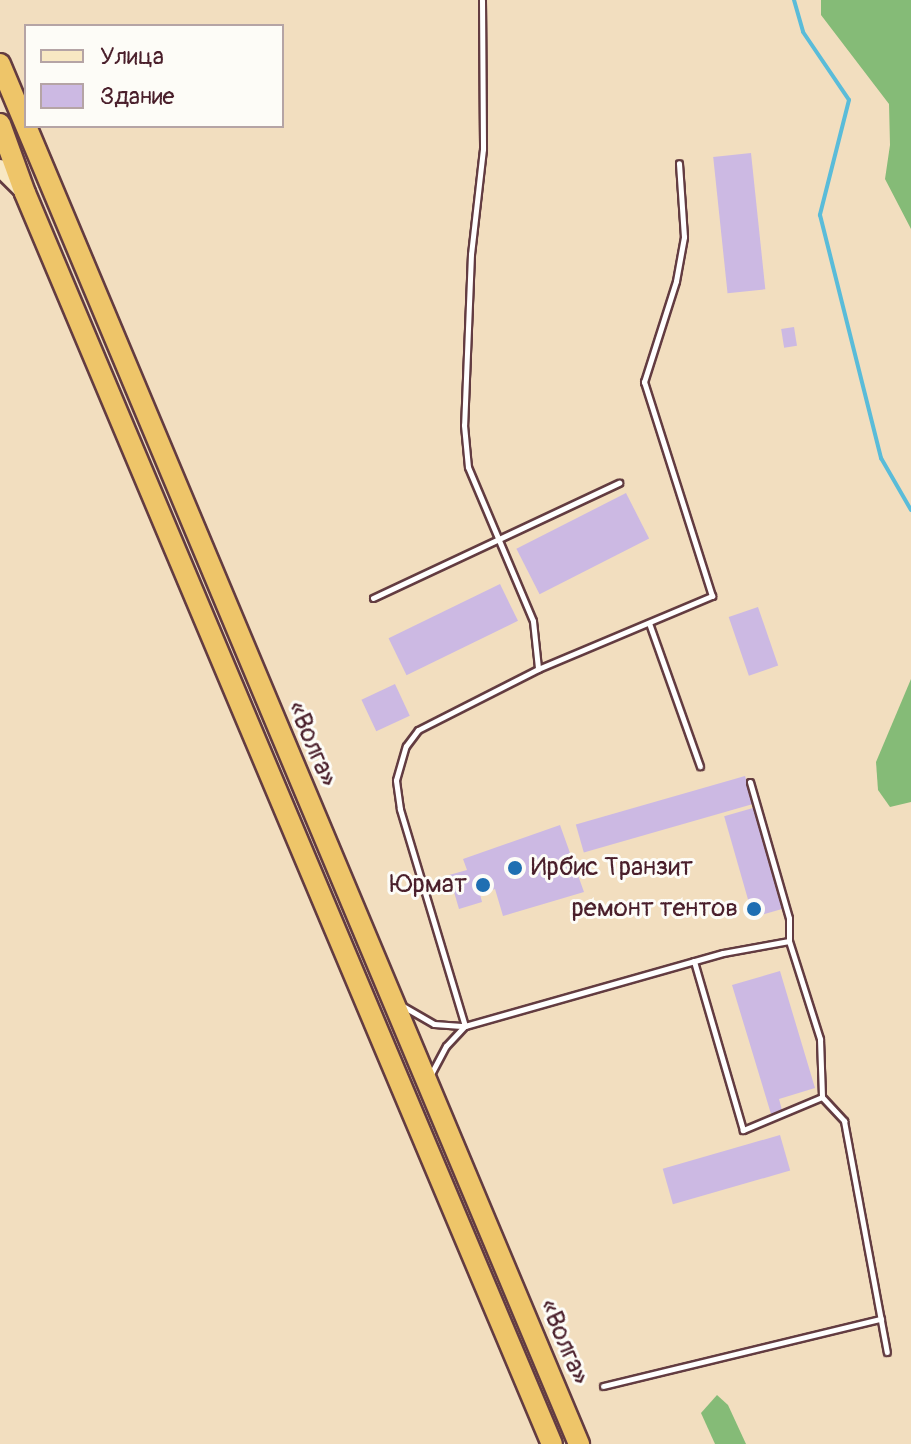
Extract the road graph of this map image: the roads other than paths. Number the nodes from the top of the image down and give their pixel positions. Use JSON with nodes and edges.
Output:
{"nodes":[{"id":1,"x":482,"y":0,"type":"edge"},
{"id":2,"x":0,"y":64,"type":"edge"},
{"id":3,"x":24,"y":122,"type":"edge"},
{"id":4,"x":0,"y":124,"type":"edge"},
{"id":5,"x":27,"y":128,"type":"edge"},
{"id":6,"x":679,"y":163,"type":"dead end"},
{"id":7,"x":0,"y":168,"type":"edge"},
{"id":8,"x":25,"y":193,"type":"junction"},
{"id":9,"x":619,"y":483,"type":"dead end"},
{"id":10,"x":499,"y":538,"type":"junction"},
{"id":11,"x":373,"y":598,"type":"dead end"},
{"id":12,"x":649,"y":623,"type":"junction"},
{"id":13,"x":538,"y":669,"type":"junction"},
{"id":14,"x":700,"y":766,"type":"dead end"},
{"id":15,"x":750,"y":782,"type":"dead end"},
{"id":16,"x":789,"y":941,"type":"junction"},
{"id":17,"x":694,"y":961,"type":"junction"},
{"id":18,"x":390,"y":999,"type":"junction"},
{"id":19,"x":465,"y":1026,"type":"junction"},
{"id":20,"x":425,"y":1084,"type":"junction"},
{"id":21,"x":822,"y":1097,"type":"junction"},
{"id":22,"x":881,"y":1319,"type":"junction"},
{"id":23,"x":887,"y":1352,"type":"dead end"},
{"id":24,"x":603,"y":1386,"type":"dead end"},
{"id":25,"x":552,"y":1444,"type":"edge"},
{"id":26,"x":579,"y":1444,"type":"edge"}],
"edges":[{"from":1,"to":10,"type":"lane"},
{"from":2,"to":3,"type":"highway","name":"«Волга»"},
{"from":4,"to":8,"type":"highway","name":"«Волга»"},
{"from":5,"to":18,"type":"highway","name":"«Волга»"},
{"from":6,"to":12,"type":"lane"},
{"from":7,"to":8,"type":"street"},
{"from":8,"to":25,"type":"highway","name":"«Волга»"},
{"from":9,"to":10,"type":"lane"},
{"from":10,"to":11,"type":"lane"},
{"from":10,"to":13,"type":"lane"},
{"from":12,"to":13,"type":"lane"},
{"from":12,"to":14,"type":"lane"},
{"from":13,"to":19,"type":"lane"},
{"from":15,"to":16,"type":"lane"},
{"from":16,"to":17,"type":"lane"},
{"from":16,"to":21,"type":"lane"},
{"from":17,"to":19,"type":"lane"},
{"from":17,"to":21,"type":"lane"},
{"from":18,"to":19,"type":"lane"},
{"from":18,"to":20,"type":"highway","name":"«Волга»"},
{"from":19,"to":20,"type":"lane"},
{"from":20,"to":26,"type":"highway","name":"«Волга»"},
{"from":21,"to":22,"type":"lane"},
{"from":22,"to":23,"type":"lane"},
{"from":22,"to":24,"type":"lane"}]}
